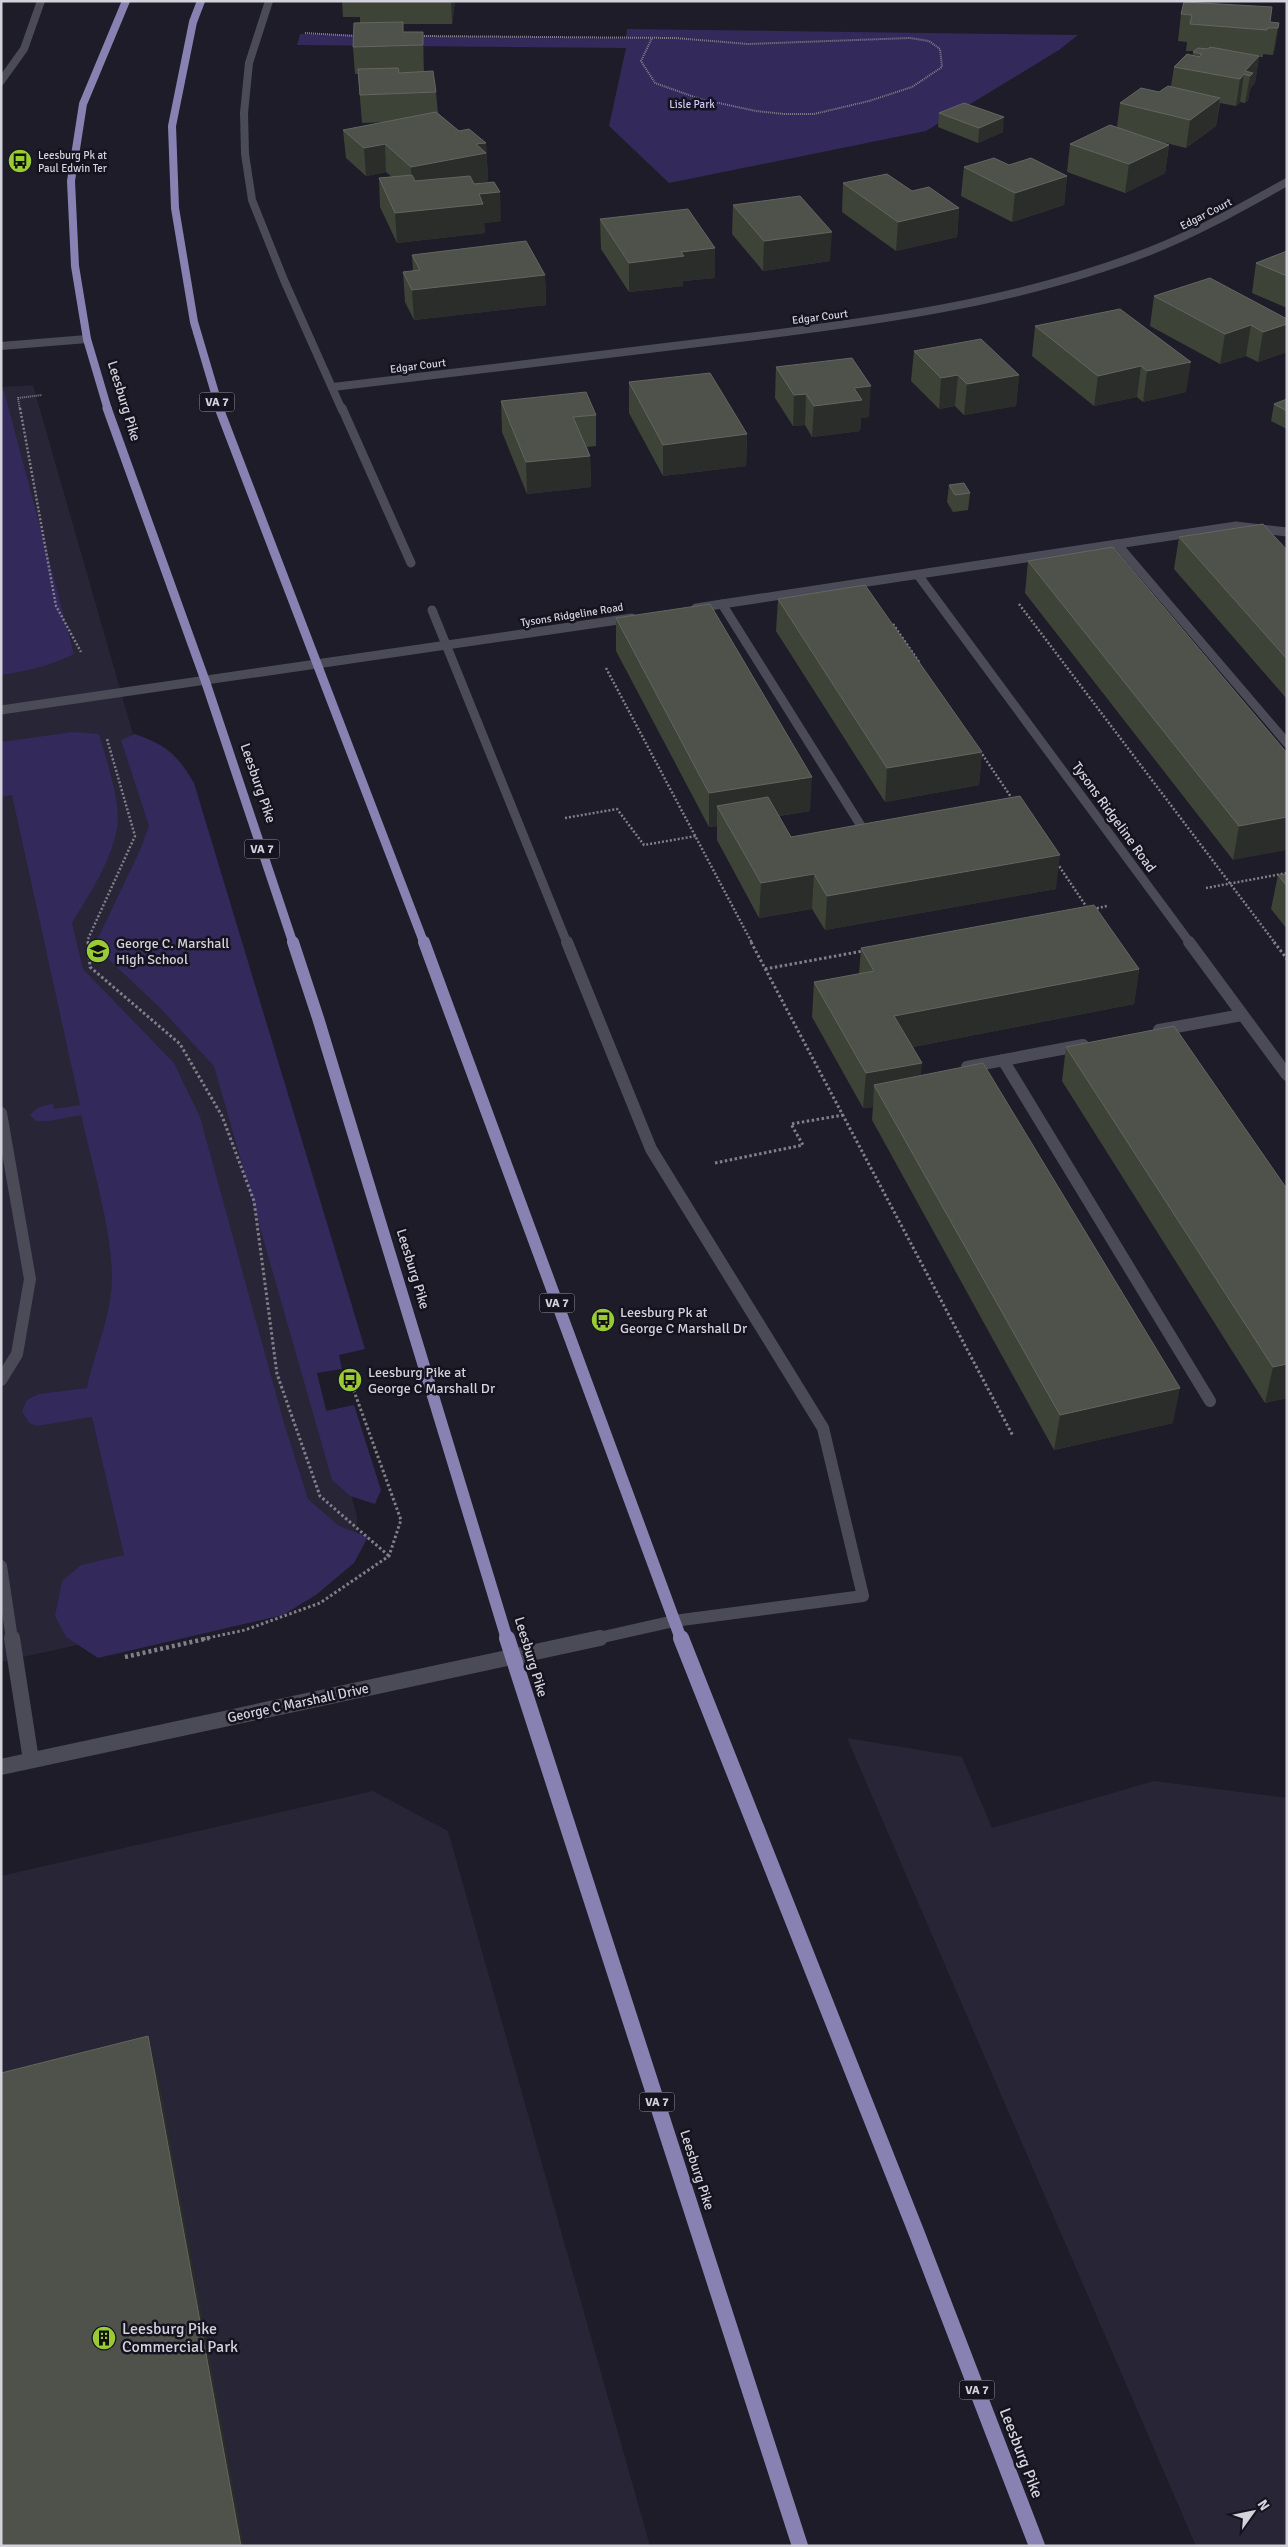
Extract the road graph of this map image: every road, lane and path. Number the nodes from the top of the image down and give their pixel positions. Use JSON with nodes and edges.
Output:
{"nodes":[{"id":1,"x":41,"y":1,"type":"edge"},
{"id":2,"x":126,"y":1,"type":"edge"},
{"id":3,"x":201,"y":1,"type":"edge"},
{"id":4,"x":269,"y":1,"type":"edge"},
{"id":5,"x":260,"y":30,"type":"junction"},
{"id":6,"x":356,"y":36,"type":"edge"},
{"id":7,"x":415,"y":36,"type":"edge"},
{"id":8,"x":652,"y":38,"type":"junction"},
{"id":9,"x":1,"y":81,"type":"edge"},
{"id":10,"x":1287,"y":182,"type":"edge"},
{"id":11,"x":87,"y":339,"type":"junction"},
{"id":12,"x":1,"y":346,"type":"edge"},
{"id":13,"x":334,"y":387,"type":"junction"},
{"id":14,"x":42,"y":395,"type":"dead end"},
{"id":15,"x":1287,"y":532,"type":"edge"},
{"id":16,"x":1117,"y":544,"type":"junction"},
{"id":17,"x":411,"y":563,"type":"dead end"},
{"id":18,"x":918,"y":575,"type":"junction"},
{"id":19,"x":1018,"y":603,"type":"dead end"},
{"id":20,"x":722,"y":604,"type":"junction"},
{"id":21,"x":432,"y":610,"type":"dead end"},
{"id":22,"x":683,"y":610,"type":"edge"},
{"id":23,"x":644,"y":616,"type":"edge"},
{"id":24,"x":892,"y":623,"type":"edge"},
{"id":25,"x":448,"y":646,"type":"junction"},
{"id":26,"x":80,"y":650,"type":"dead end"},
{"id":27,"x":318,"y":663,"type":"junction"},
{"id":28,"x":920,"y":664,"type":"edge"},
{"id":29,"x":606,"y":666,"type":"dead end"},
{"id":30,"x":205,"y":680,"type":"junction"},
{"id":31,"x":1,"y":710,"type":"edge"},
{"id":32,"x":106,"y":733,"type":"dead end"},
{"id":33,"x":1287,"y":743,"type":"edge"},
{"id":34,"x":976,"y":746,"type":"edge"},
{"id":35,"x":1016,"y":803,"type":"edge"},
{"id":36,"x":521,"y":827,"type":"junction"},
{"id":37,"x":863,"y":829,"type":"edge"},
{"id":38,"x":696,"y":836,"type":"junction"},
{"id":39,"x":1055,"y":860,"type":"edge"},
{"id":40,"x":1287,"y":873,"type":"edge"},
{"id":41,"x":1230,"y":884,"type":"junction"},
{"id":42,"x":1156,"y":897,"type":"junction"},
{"id":43,"x":1089,"y":910,"type":"junction"},
{"id":44,"x":1079,"y":911,"type":"edge"},
{"id":45,"x":1094,"y":917,"type":"edge"},
{"id":46,"x":863,"y":951,"type":"edge"},
{"id":47,"x":1287,"y":959,"type":"edge"},
{"id":48,"x":765,"y":969,"type":"junction"},
{"id":49,"x":1242,"y":1015,"type":"junction"},
{"id":50,"x":1149,"y":1032,"type":"edge"},
{"id":51,"x":1090,"y":1043,"type":"edge"},
{"id":52,"x":1003,"y":1060,"type":"junction"},
{"id":53,"x":956,"y":1069,"type":"edge"},
{"id":54,"x":1287,"y":1075,"type":"edge"},
{"id":55,"x":1,"y":1113,"type":"edge"},
{"id":56,"x":843,"y":1115,"type":"junction"},
{"id":57,"x":713,"y":1163,"type":"dead end"},
{"id":58,"x":1,"y":1380,"type":"edge"},
{"id":59,"x":350,"y":1380,"type":"dead end"},
{"id":60,"x":1210,"y":1401,"type":"dead end"},
{"id":61,"x":1012,"y":1436,"type":"dead end"},
{"id":62,"x":388,"y":1556,"type":"junction"},
{"id":63,"x":1,"y":1566,"type":"edge"},
{"id":64,"x":674,"y":1621,"type":"junction"},
{"id":65,"x":125,"y":1657,"type":"dead end"},
{"id":66,"x":513,"y":1658,"type":"junction"},
{"id":67,"x":31,"y":1760,"type":"junction"},
{"id":68,"x":1,"y":1767,"type":"edge"},
{"id":69,"x":800,"y":2546,"type":"edge"},
{"id":70,"x":1037,"y":2546,"type":"edge"}],
"edges":[{"from":1,"to":9,"type":"street"},
{"from":2,"to":11,"type":"main road","name":"Leesburg Pike","number":"VA 7"},
{"from":3,"to":27,"type":"main road","name":"Leesburg Pike","number":"VA 7"},
{"from":4,"to":5,"type":"street"},
{"from":5,"to":6,"type":"path"},
{"from":5,"to":13,"type":"street"},
{"from":7,"to":8,"type":"path"},
{"from":8,"to":8,"type":"path"},
{"from":10,"to":13,"type":"street","name":"Edgar Court"},
{"from":11,"to":12,"type":"street"},
{"from":11,"to":30,"type":"main road","name":"Leesburg Pike","number":"VA 7"},
{"from":13,"to":17,"type":"street"},
{"from":14,"to":26,"type":"path"},
{"from":15,"to":16,"type":"street"},
{"from":16,"to":18,"type":"street"},
{"from":16,"to":33,"type":"street"},
{"from":18,"to":20,"type":"street"},
{"from":18,"to":42,"type":"street","name":"Tysons Ridgeline Road"},
{"from":19,"to":41,"type":"path"},
{"from":20,"to":22,"type":"street"},
{"from":20,"to":37,"type":"street"},
{"from":21,"to":25,"type":"street"},
{"from":23,"to":25,"type":"street","name":"Tysons Ridgeline Road"},
{"from":24,"to":28,"type":"path"},
{"from":25,"to":27,"type":"street","name":"Tysons Ridgeline Road"},
{"from":25,"to":36,"type":"street"},
{"from":27,"to":30,"type":"street","name":"Tysons Ridgeline Road"},
{"from":27,"to":64,"type":"main road","name":"Leesburg Pike","number":"VA 7"},
{"from":29,"to":38,"type":"path"},
{"from":30,"to":31,"type":"street","name":"Tysons Ridgeline Road"},
{"from":30,"to":66,"type":"main road","name":"Leesburg Pike","number":"VA 7"},
{"from":32,"to":62,"type":"path"},
{"from":34,"to":35,"type":"path"},
{"from":36,"to":38,"type":"path"},
{"from":36,"to":64,"type":"street"},
{"from":38,"to":48,"type":"path"},
{"from":39,"to":43,"type":"path"},
{"from":40,"to":41,"type":"path"},
{"from":41,"to":42,"type":"path"},
{"from":41,"to":47,"type":"path"},
{"from":42,"to":43,"type":"path"},
{"from":42,"to":49,"type":"street","name":"Tysons Ridgeline Road"},
{"from":43,"to":44,"type":"path"},
{"from":43,"to":45,"type":"path"},
{"from":46,"to":48,"type":"path"},
{"from":48,"to":56,"type":"path"},
{"from":49,"to":50,"type":"street"},
{"from":49,"to":54,"type":"street","name":"Tysons Ridgeline Road"},
{"from":51,"to":52,"type":"street"},
{"from":52,"to":53,"type":"street"},
{"from":52,"to":60,"type":"street"},
{"from":55,"to":58,"type":"street"},
{"from":56,"to":57,"type":"path"},
{"from":56,"to":61,"type":"path"},
{"from":59,"to":62,"type":"path"},
{"from":62,"to":65,"type":"path"},
{"from":63,"to":67,"type":"street"},
{"from":64,"to":66,"type":"street","name":"George C Marshall Drive"},
{"from":64,"to":70,"type":"main road","name":"Leesburg Pike","number":"VA 7"},
{"from":66,"to":67,"type":"street","name":"George C Marshall Drive"},
{"from":66,"to":69,"type":"main road","name":"Leesburg Pike","number":"VA 7"},
{"from":67,"to":68,"type":"street","name":"George C Marshall Drive"}]}
